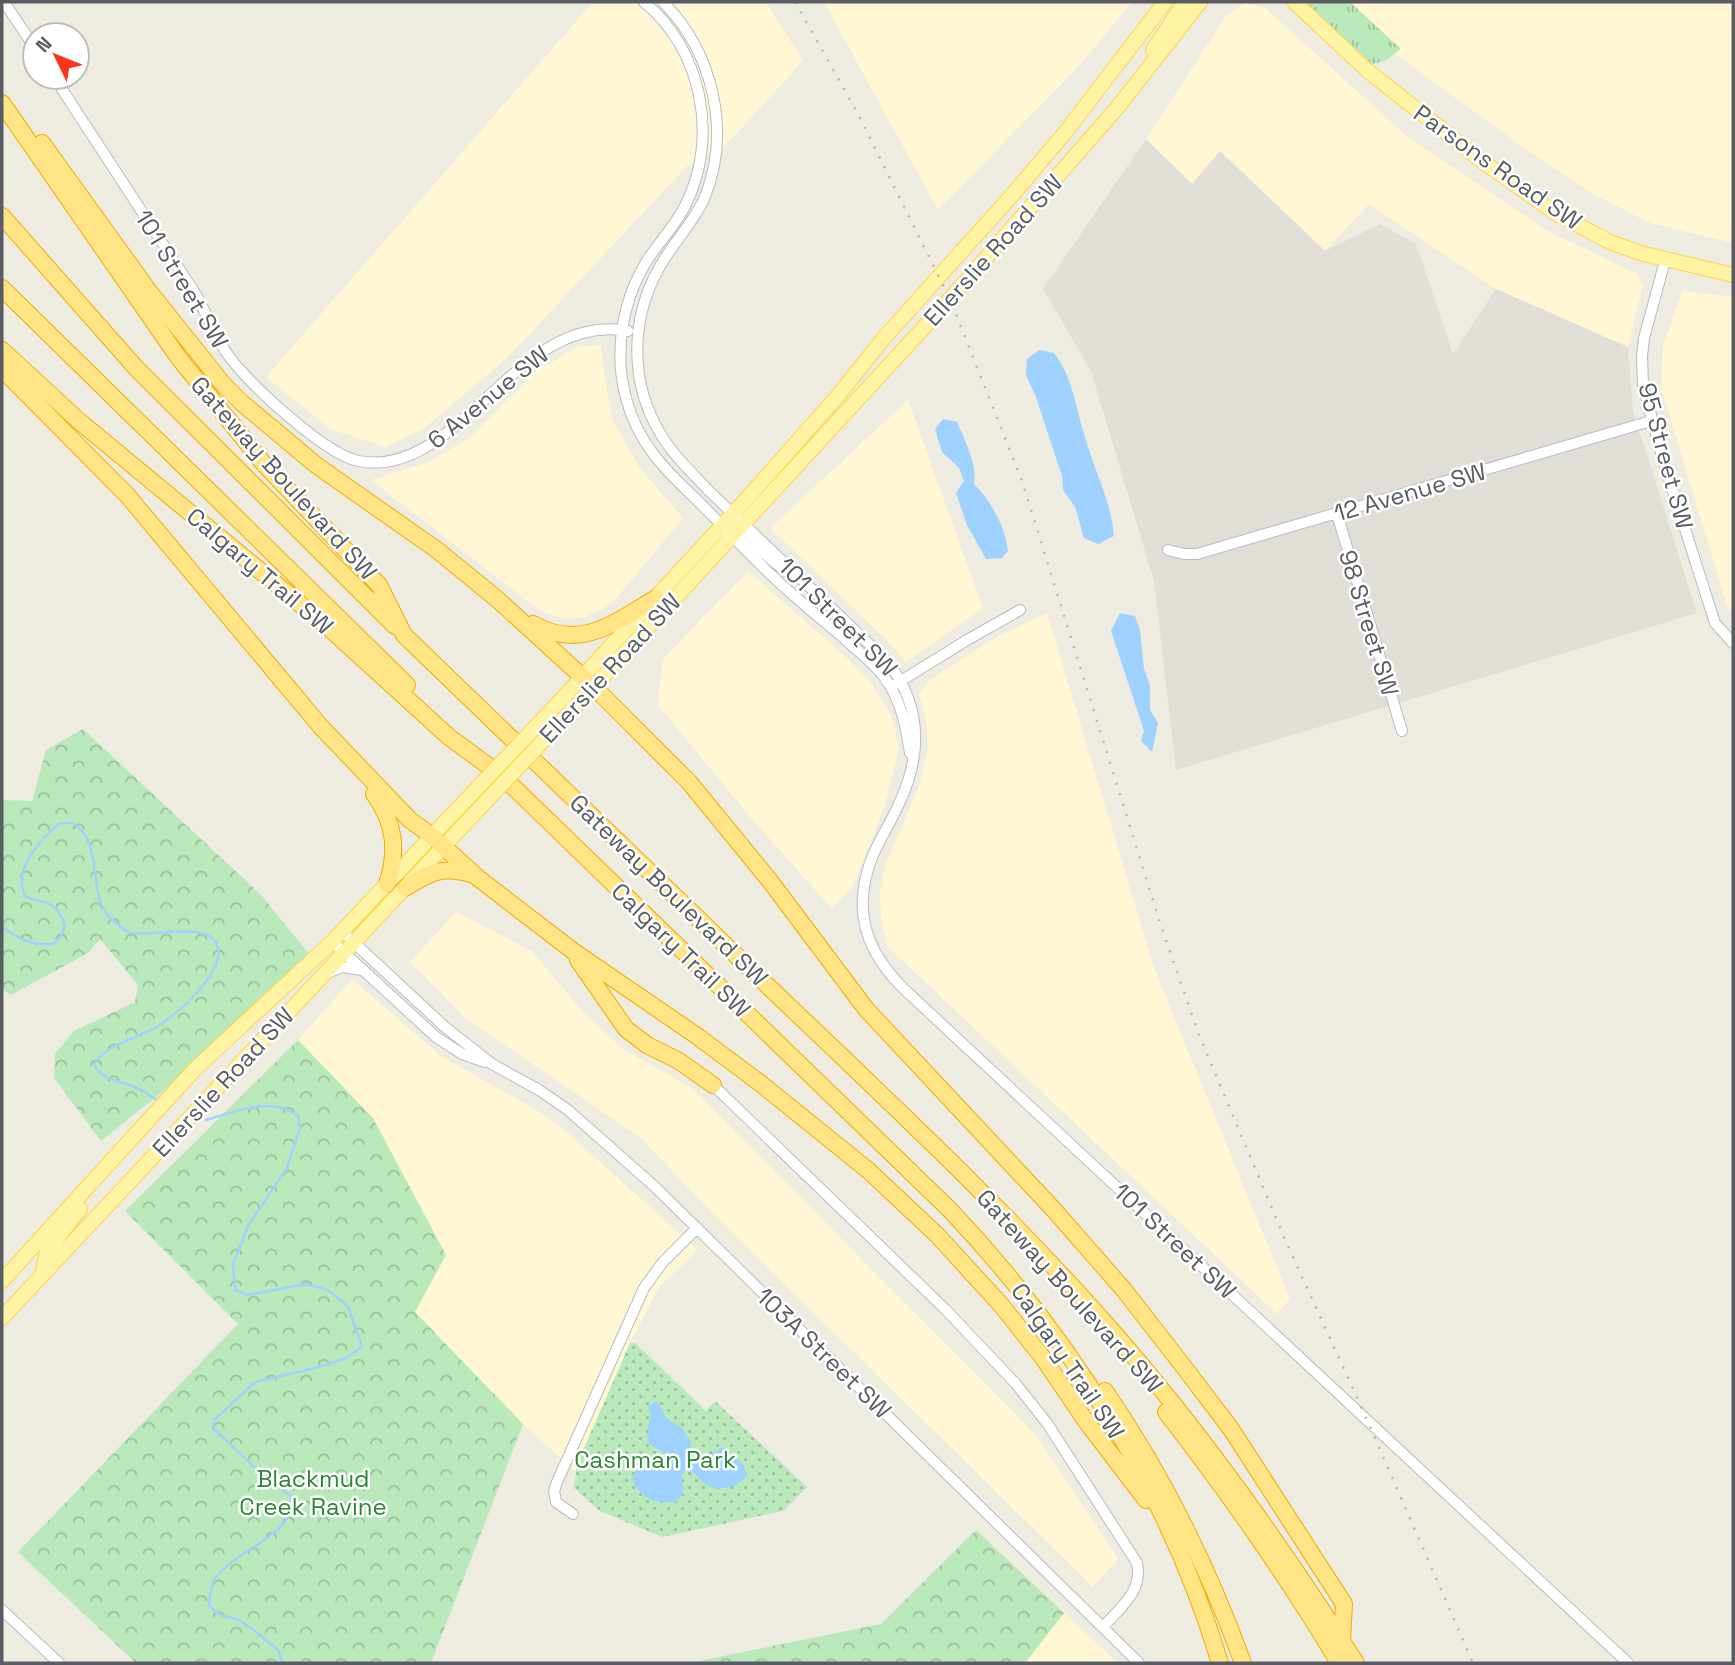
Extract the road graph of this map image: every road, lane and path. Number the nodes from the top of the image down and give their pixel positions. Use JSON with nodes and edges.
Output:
{"nodes":[{"id":1,"x":4,"y":2,"type":"edge"},
{"id":2,"x":644,"y":2,"type":"edge"},
{"id":3,"x":663,"y":2,"type":"edge"},
{"id":4,"x":1165,"y":2,"type":"edge"},
{"id":5,"x":1185,"y":2,"type":"edge"},
{"id":6,"x":1200,"y":2,"type":"edge"},
{"id":7,"x":1206,"y":2,"type":"edge"},
{"id":8,"x":1295,"y":4,"type":"edge"},
{"id":9,"x":1186,"y":20,"type":"junction"},
{"id":10,"x":21,"y":27,"type":"edge"},
{"id":11,"x":1147,"y":71,"type":"junction"},
{"id":12,"x":63,"y":91,"type":"edge"},
{"id":13,"x":2,"y":92,"type":"edge"},
{"id":14,"x":2,"y":103,"type":"edge"},
{"id":15,"x":2,"y":216,"type":"edge"},
{"id":16,"x":1665,"y":261,"type":"junction"},
{"id":17,"x":1733,"y":275,"type":"edge"},
{"id":18,"x":2,"y":288,"type":"edge"},
{"id":19,"x":622,"y":330,"type":"junction"},
{"id":20,"x":637,"y":332,"type":"junction"},
{"id":21,"x":2,"y":350,"type":"edge"},
{"id":22,"x":2,"y":369,"type":"edge"},
{"id":23,"x":1651,"y":421,"type":"junction"},
{"id":24,"x":339,"y":454,"type":"joint"},
{"id":25,"x":1336,"y":514,"type":"junction"},
{"id":26,"x":733,"y":526,"type":"junction"},
{"id":27,"x":1168,"y":550,"type":"dead end"},
{"id":28,"x":656,"y":598,"type":"junction"},
{"id":29,"x":498,"y":599,"type":"junction"},
{"id":30,"x":1020,"y":610,"type":"dead end"},
{"id":31,"x":404,"y":635,"type":"junction"},
{"id":32,"x":1733,"y":643,"type":"edge"},
{"id":33,"x":901,"y":681,"type":"junction"},
{"id":34,"x":588,"y":682,"type":"junction"},
{"id":35,"x":891,"y":688,"type":"junction"},
{"id":36,"x":568,"y":704,"type":"junction"},
{"id":37,"x":1402,"y":732,"type":"dead end"},
{"id":38,"x":337,"y":745,"type":"junction"},
{"id":39,"x":911,"y":762,"type":"junction"},
{"id":40,"x":502,"y":776,"type":"junction"},
{"id":41,"x":438,"y":841,"type":"junction"},
{"id":42,"x":478,"y":878,"type":"junction"},
{"id":43,"x":387,"y":884,"type":"junction"},
{"id":44,"x":405,"y":888,"type":"junction"},
{"id":45,"x":337,"y":937,"type":"junction"},
{"id":46,"x":562,"y":943,"type":"junction"},
{"id":47,"x":350,"y":949,"type":"junction"},
{"id":48,"x":364,"y":971,"type":"junction"},
{"id":49,"x":326,"y":974,"type":"junction"},
{"id":50,"x":492,"y":1063,"type":"junction"},
{"id":51,"x":713,"y":1085,"type":"joint"},
{"id":52,"x":103,"y":1172,"type":"junction"},
{"id":53,"x":697,"y":1228,"type":"junction"},
{"id":54,"x":985,"y":1247,"type":"junction"},
{"id":55,"x":43,"y":1274,"type":"junction"},
{"id":56,"x":2,"y":1282,"type":"edge"},
{"id":57,"x":1081,"y":1295,"type":"junction"},
{"id":58,"x":2,"y":1318,"type":"edge"},
{"id":59,"x":573,"y":1514,"type":"dead end"},
{"id":60,"x":1167,"y":1527,"type":"junction"},
{"id":61,"x":2,"y":1610,"type":"edge"},
{"id":62,"x":1104,"y":1626,"type":"junction"},
{"id":63,"x":1342,"y":1642,"type":"junction"},
{"id":64,"x":58,"y":1663,"type":"edge"},
{"id":65,"x":1139,"y":1663,"type":"edge"},
{"id":66,"x":1220,"y":1663,"type":"edge"},
{"id":67,"x":1243,"y":1663,"type":"edge"},
{"id":68,"x":1339,"y":1663,"type":"edge"},
{"id":69,"x":1356,"y":1663,"type":"edge"},
{"id":70,"x":1628,"y":1663,"type":"edge"}],
"edges":[{"from":1,"to":10,"type":"street"},
{"from":2,"to":19,"type":"street"},
{"from":3,"to":20,"type":"street"},
{"from":4,"to":26,"type":"main road","name":"Ellerslie Road SW"},
{"from":5,"to":11,"type":"main road"},
{"from":6,"to":9,"type":"main road","name":"Ellerslie Road SW"},
{"from":7,"to":9,"type":"main road"},
{"from":8,"to":16,"type":"main road","name":"Parsons Road SW"},
{"from":9,"to":11,"type":"main road","name":"Ellerslie Road SW"},
{"from":11,"to":26,"type":"main road","name":"Ellerslie Road SW"},
{"from":12,"to":24,"type":"street","name":"101 Street SW"},
{"from":13,"to":29,"type":"highway"},
{"from":14,"to":31,"type":"highway","name":"Gateway Boulevard SW"},
{"from":15,"to":31,"type":"highway"},
{"from":16,"to":17,"type":"main road","name":"Parsons Road SW"},
{"from":16,"to":23,"type":"street","name":"95 Street SW"},
{"from":18,"to":40,"type":"highway"},
{"from":19,"to":20,"type":"street","name":"6 Avenue SW"},
{"from":19,"to":24,"type":"street","name":"6 Avenue SW"},
{"from":19,"to":26,"type":"street"},
{"from":20,"to":26,"type":"street"},
{"from":21,"to":40,"type":"highway","name":"Calgary Trail SW"},
{"from":22,"to":38,"type":"highway"},
{"from":23,"to":25,"type":"street","name":"12 Avenue SW"},
{"from":23,"to":32,"type":"street","name":"95 Street SW"},
{"from":25,"to":27,"type":"street","name":"12 Avenue SW"},
{"from":25,"to":37,"type":"street","name":"98 Street SW"},
{"from":26,"to":28,"type":"main road","name":"Ellerslie Road SW"},
{"from":26,"to":33,"type":"street","name":"101 Street SW"},
{"from":26,"to":34,"type":"main road","name":"Ellerslie Road SW"},
{"from":26,"to":35,"type":"street","name":"101 Street SW"},
{"from":28,"to":29,"type":"highway"},
{"from":28,"to":34,"type":"main road","name":"Ellerslie Road SW"},
{"from":29,"to":34,"type":"highway"},
{"from":30,"to":33,"type":"street"},
{"from":31,"to":57,"type":"highway","name":"Gateway Boulevard SW"},
{"from":33,"to":35,"type":"street"},
{"from":33,"to":39,"type":"street","name":"101 Street SW"},
{"from":34,"to":36,"type":"main road","name":"Ellerslie Road SW"},
{"from":34,"to":63,"type":"highway"},
{"from":35,"to":39,"type":"street","name":"101 Street SW"},
{"from":36,"to":41,"type":"main road","name":"Ellerslie Road SW","bridge":true},
{"from":36,"to":41,"type":"main road","name":"Ellerslie Road SW","bridge":true},
{"from":38,"to":41,"type":"highway"},
{"from":38,"to":43,"type":"highway"},
{"from":39,"to":70,"type":"street","name":"101 Street SW"},
{"from":40,"to":54,"type":"highway","name":"Calgary Trail SW"},
{"from":41,"to":42,"type":"highway"},
{"from":41,"to":43,"type":"main road","name":"Ellerslie Road SW"},
{"from":41,"to":44,"type":"main road","name":"Ellerslie Road SW"},
{"from":42,"to":44,"type":"highway"},
{"from":42,"to":46,"type":"highway"},
{"from":43,"to":45,"type":"main road","name":"Ellerslie Road SW"},
{"from":44,"to":47,"type":"main road","name":"Ellerslie Road SW"},
{"from":45,"to":47,"type":"street","name":"103A Street SW"},
{"from":45,"to":52,"type":"main road","name":"Ellerslie Road SW"},
{"from":46,"to":51,"type":"highway"},
{"from":46,"to":60,"type":"highway"},
{"from":47,"to":48,"type":"street","name":"103A Street SW"},
{"from":47,"to":49,"type":"main road","name":"Ellerslie Road SW"},
{"from":47,"to":50,"type":"street","name":"103A Street SW"},
{"from":48,"to":49,"type":"street"},
{"from":48,"to":50,"type":"street","name":"103A Street SW"},
{"from":49,"to":55,"type":"main road","name":"Ellerslie Road SW"},
{"from":50,"to":53,"type":"street","name":"103A Street SW"},
{"from":51,"to":62,"type":"street"},
{"from":52,"to":55,"type":"main road"},
{"from":52,"to":56,"type":"main road","name":"Ellerslie Road SW"},
{"from":53,"to":59,"type":"street"},
{"from":53,"to":62,"type":"street","name":"103A Street SW"},
{"from":54,"to":60,"type":"highway","name":"Calgary Trail SW"},
{"from":54,"to":67,"type":"highway"},
{"from":55,"to":58,"type":"main road","name":"Ellerslie Road SW"},
{"from":57,"to":63,"type":"highway","name":"Gateway Boulevard SW"},
{"from":57,"to":68,"type":"highway"},
{"from":60,"to":66,"type":"highway","name":"Calgary Trail SW"},
{"from":61,"to":64,"type":"street"},
{"from":62,"to":65,"type":"street","name":"103A Street SW"},
{"from":63,"to":69,"type":"highway","name":"Gateway Boulevard SW"}]}
